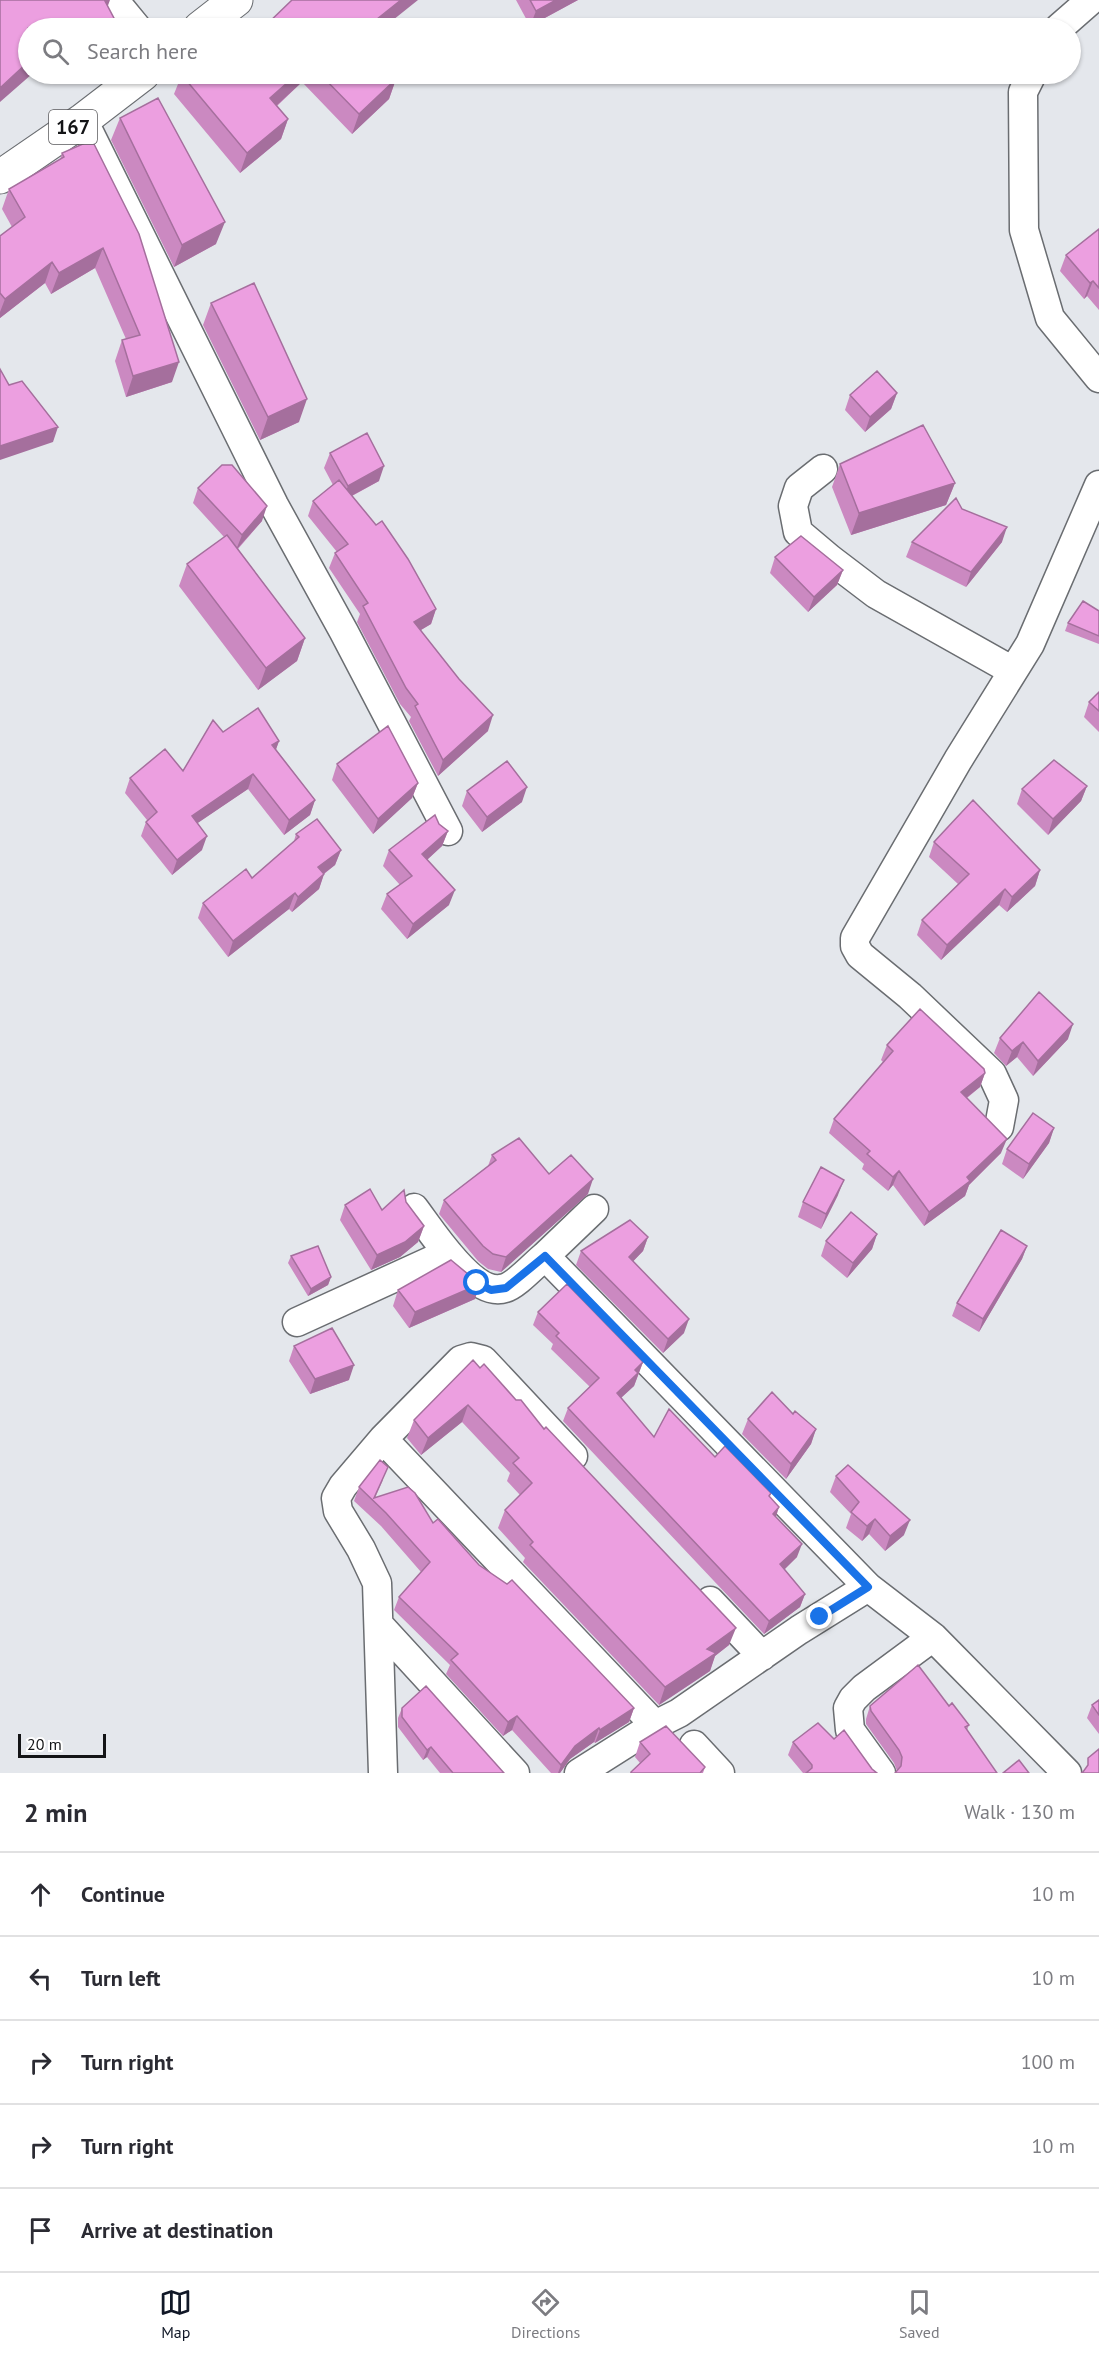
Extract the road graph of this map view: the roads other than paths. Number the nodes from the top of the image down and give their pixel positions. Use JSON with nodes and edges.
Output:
{"nodes":[{"id":1,"x":114,"y":0,"type":"edge"},
{"id":2,"x":236,"y":0,"type":"edge"},
{"id":3,"x":1091,"y":0,"type":"edge"},
{"id":4,"x":129,"y":18,"type":"edge"},
{"id":5,"x":213,"y":18,"type":"edge"},
{"id":6,"x":1070,"y":18,"type":"edge"},
{"id":7,"x":130,"y":84,"type":"edge"},
{"id":8,"x":1027,"y":84,"type":"edge"},
{"id":9,"x":83,"y":120,"type":"junction"},
{"id":10,"x":0,"y":177,"type":"edge"},
{"id":11,"x":1099,"y":378,"type":"edge"},
{"id":12,"x":823,"y":469,"type":"dead end"},
{"id":13,"x":1099,"y":485,"type":"edge"},
{"id":14,"x":1013,"y":670,"type":"junction"},
{"id":15,"x":448,"y":831,"type":"edge"},
{"id":16,"x":999,"y":1127,"type":"edge"},
{"id":17,"x":414,"y":1209,"type":"edge"},
{"id":18,"x":594,"y":1209,"type":"dead end"},
{"id":19,"x":448,"y":1253,"type":"junction"},
{"id":20,"x":545,"y":1256,"type":"junction"},
{"id":21,"x":297,"y":1322,"type":"dead end"},
{"id":22,"x":384,"y":1439,"type":"junction"},
{"id":23,"x":590,"y":1473,"type":"edge"},
{"id":24,"x":696,"y":1587,"type":"edge"},
{"id":25,"x":868,"y":1587,"type":"junction"},
{"id":26,"x":380,"y":1626,"type":"junction"},
{"id":27,"x":933,"y":1637,"type":"junction"},
{"id":28,"x":762,"y":1656,"type":"junction"},
{"id":29,"x":655,"y":1725,"type":"junction"},
{"id":30,"x":694,"y":1745,"type":"dead end"},
{"id":31,"x":383,"y":1773,"type":"edge"},
{"id":32,"x":515,"y":1773,"type":"edge"},
{"id":33,"x":579,"y":1773,"type":"edge"},
{"id":34,"x":720,"y":1773,"type":"edge"},
{"id":35,"x":881,"y":1773,"type":"edge"},
{"id":36,"x":1067,"y":1773,"type":"edge"}],
"edges":[{"from":1,"to":4,"type":"street"},
{"from":2,"to":5,"type":"main road"},
{"from":3,"to":6,"type":"street"},
{"from":7,"to":9,"type":"main road","number":"167"},
{"from":8,"to":11,"type":"street"},
{"from":9,"to":10,"type":"main road","number":"167"},
{"from":9,"to":15,"type":"street"},
{"from":12,"to":14,"type":"street"},
{"from":13,"to":14,"type":"street"},
{"from":14,"to":16,"type":"street"},
{"from":17,"to":19,"type":"street"},
{"from":18,"to":20,"type":"street"},
{"from":19,"to":20,"type":"street"},
{"from":19,"to":21,"type":"street"},
{"from":20,"to":25,"type":"street"},
{"from":22,"to":23,"type":"street"},
{"from":22,"to":26,"type":"street"},
{"from":22,"to":29,"type":"street"},
{"from":24,"to":28,"type":"street"},
{"from":25,"to":27,"type":"street"},
{"from":25,"to":28,"type":"street"},
{"from":26,"to":31,"type":"street"},
{"from":26,"to":32,"type":"street"},
{"from":27,"to":35,"type":"street"},
{"from":27,"to":36,"type":"street"},
{"from":28,"to":29,"type":"street"},
{"from":29,"to":33,"type":"street"},
{"from":30,"to":34,"type":"street"}]}
